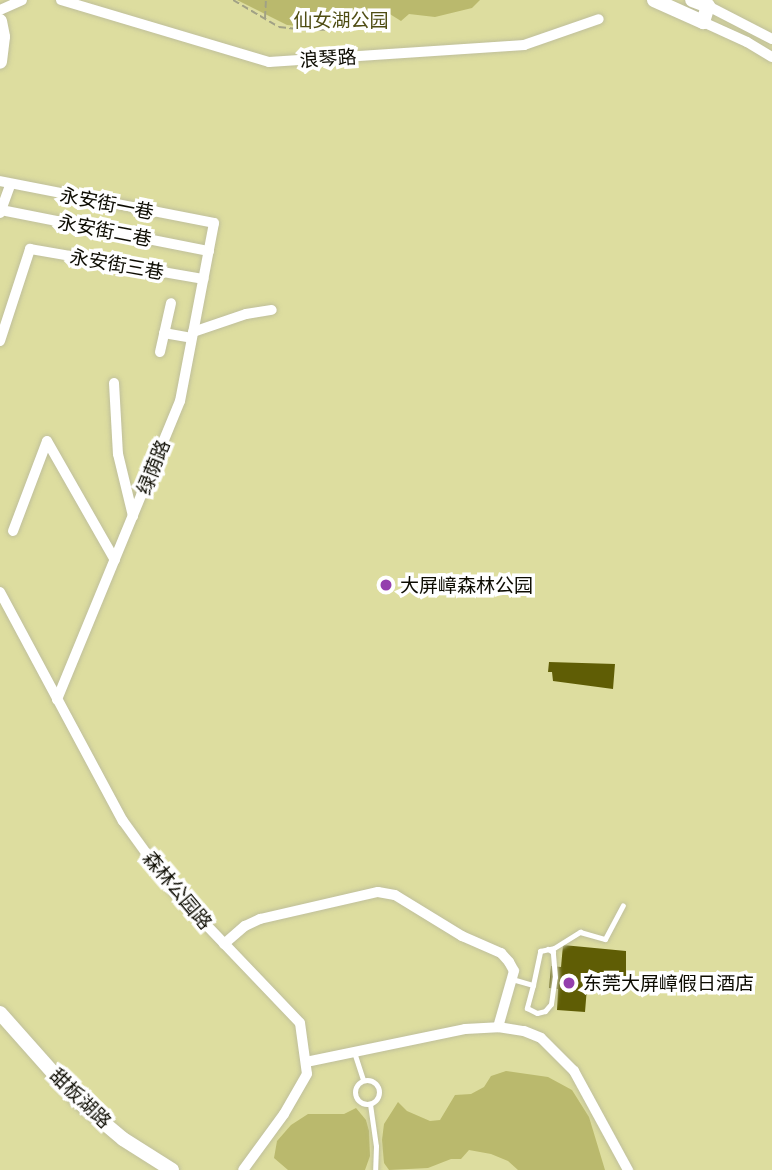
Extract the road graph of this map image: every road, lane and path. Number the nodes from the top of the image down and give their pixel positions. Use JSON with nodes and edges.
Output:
{"nodes":[{"id":1,"x":22,"y":0,"type":"edge"},
{"id":2,"x":61,"y":0,"type":"edge"},
{"id":3,"x":233,"y":0,"type":"edge"},
{"id":4,"x":266,"y":0,"type":"edge"},
{"id":5,"x":654,"y":0,"type":"edge"},
{"id":6,"x":692,"y":0,"type":"edge"},
{"id":7,"x":708,"y":6,"type":"junction"},
{"id":8,"x":0,"y":10,"type":"edge"},
{"id":9,"x":265,"y":19,"type":"junction"},
{"id":10,"x":599,"y":19,"type":"dead end"},
{"id":11,"x":0,"y":21,"type":"edge"},
{"id":12,"x":703,"y":22,"type":"junction"},
{"id":13,"x":355,"y":29,"type":"dead end"},
{"id":14,"x":772,"y":39,"type":"edge"},
{"id":15,"x":772,"y":57,"type":"edge"},
{"id":16,"x":0,"y":62,"type":"edge"},
{"id":17,"x":5,"y":183,"type":"edge"},
{"id":18,"x":1,"y":212,"type":"edge"},
{"id":19,"x":214,"y":223,"type":"joint"},
{"id":20,"x":209,"y":251,"type":"junction"},
{"id":21,"x":204,"y":279,"type":"junction"},
{"id":22,"x":171,"y":303,"type":"dead end"},
{"id":23,"x":272,"y":310,"type":"dead end"},
{"id":24,"x":164,"y":333,"type":"junction"},
{"id":25,"x":193,"y":335,"type":"junction"},
{"id":26,"x":0,"y":341,"type":"edge"},
{"id":27,"x":160,"y":352,"type":"dead end"},
{"id":28,"x":114,"y":383,"type":"dead end"},
{"id":29,"x":133,"y":516,"type":"junction"},
{"id":30,"x":13,"y":531,"type":"dead end"},
{"id":31,"x":114,"y":560,"type":"junction"},
{"id":32,"x":0,"y":592,"type":"edge"},
{"id":33,"x":57,"y":700,"type":"junction"},
{"id":34,"x":623,"y":905,"type":"dead end"},
{"id":35,"x":224,"y":944,"type":"junction"},
{"id":36,"x":548,"y":949,"type":"junction"},
{"id":37,"x":512,"y":979,"type":"junction"},
{"id":38,"x":533,"y":985,"type":"junction"},
{"id":39,"x":0,"y":1013,"type":"edge"},
{"id":40,"x":498,"y":1027,"type":"junction"},
{"id":41,"x":354,"y":1052,"type":"junction"},
{"id":42,"x":306,"y":1062,"type":"junction"},
{"id":43,"x":363,"y":1080,"type":"junction"},
{"id":44,"x":370,"y":1104,"type":"junction"},
{"id":45,"x":172,"y":1170,"type":"edge"},
{"id":46,"x":243,"y":1170,"type":"edge"},
{"id":47,"x":375,"y":1170,"type":"edge"},
{"id":48,"x":628,"y":1170,"type":"edge"}],
"edges":[{"from":1,"to":8,"type":"street"},
{"from":2,"to":10,"type":"street","name":"浪琴路"},
{"from":3,"to":9,"type":"path"},
{"from":4,"to":9,"type":"path"},
{"from":5,"to":12,"type":"street"},
{"from":6,"to":7,"type":"street"},
{"from":7,"to":12,"type":"street"},
{"from":7,"to":14,"type":"street"},
{"from":9,"to":13,"type":"path"},
{"from":11,"to":16,"type":"street"},
{"from":12,"to":15,"type":"street"},
{"from":17,"to":18,"type":"street"},
{"from":17,"to":19,"type":"street","name":"永安街一巷"},
{"from":18,"to":20,"type":"street","name":"永安街二巷"},
{"from":19,"to":20,"type":"street","name":"绿荫路"},
{"from":20,"to":21,"type":"street","name":"绿荫路"},
{"from":21,"to":25,"type":"street","name":"绿荫路"},
{"from":21,"to":26,"type":"street","name":"永安街三巷"},
{"from":22,"to":24,"type":"street"},
{"from":23,"to":25,"type":"street"},
{"from":24,"to":25,"type":"street"},
{"from":24,"to":27,"type":"street"},
{"from":25,"to":29,"type":"street","name":"绿荫路"},
{"from":28,"to":29,"type":"street"},
{"from":29,"to":31,"type":"street","name":"绿荫路"},
{"from":30,"to":31,"type":"street"},
{"from":31,"to":33,"type":"street","name":"绿荫路"},
{"from":32,"to":33,"type":"street","name":"森林公园路"},
{"from":33,"to":35,"type":"street","name":"森林公园路"},
{"from":34,"to":36,"type":"lane"},
{"from":35,"to":37,"type":"street"},
{"from":35,"to":42,"type":"street","name":"森林公园路"},
{"from":36,"to":38,"type":"lane"},
{"from":36,"to":38,"type":"lane"},
{"from":37,"to":38,"type":"lane"},
{"from":37,"to":40,"type":"street"},
{"from":39,"to":45,"type":"street","name":"甜板湖路"},
{"from":40,"to":41,"type":"street"},
{"from":40,"to":48,"type":"street"},
{"from":41,"to":42,"type":"street"},
{"from":41,"to":43,"type":"lane"},
{"from":42,"to":46,"type":"street","name":"森林公园路"},
{"from":43,"to":44,"type":"lane"},
{"from":43,"to":44,"type":"lane"},
{"from":44,"to":47,"type":"lane"}]}
